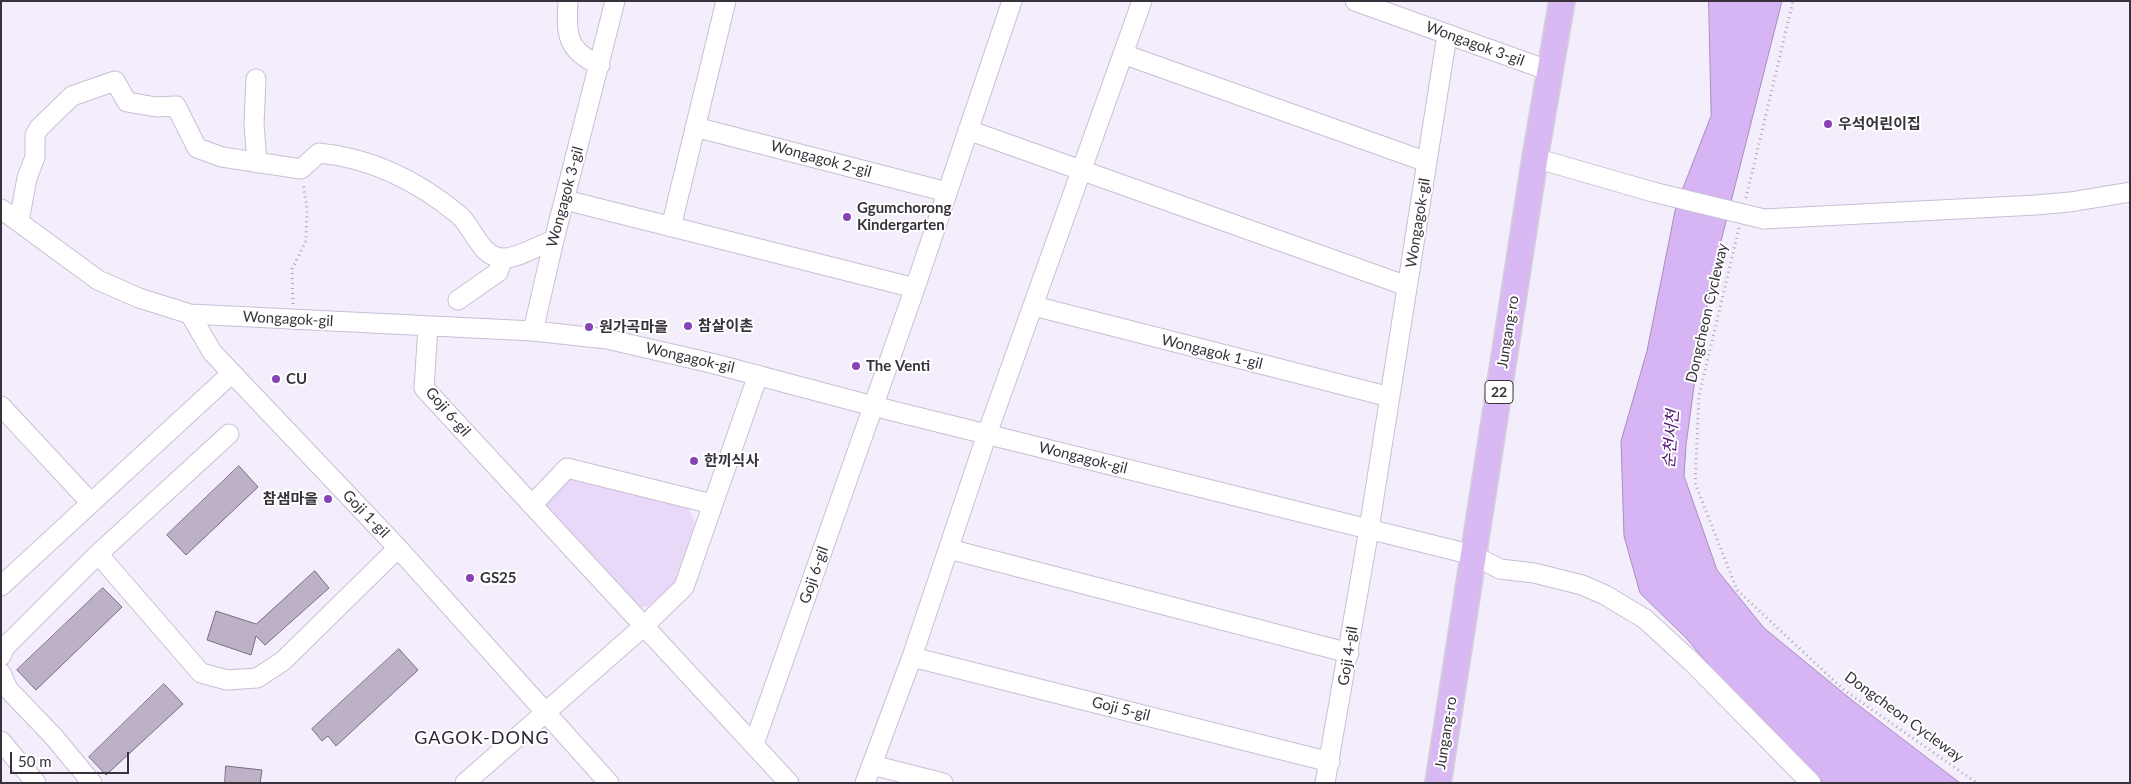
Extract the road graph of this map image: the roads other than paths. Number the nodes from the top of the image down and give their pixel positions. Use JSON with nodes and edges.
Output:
{"nodes":[{"id":1,"x":568,"y":1,"type":"edge"},
{"id":2,"x":615,"y":1,"type":"edge"},
{"id":3,"x":726,"y":1,"type":"edge"},
{"id":4,"x":1012,"y":1,"type":"edge"},
{"id":5,"x":1142,"y":1,"type":"edge"},
{"id":6,"x":1355,"y":1,"type":"edge"},
{"id":7,"x":1562,"y":1,"type":"edge"},
{"id":8,"x":1402,"y":9,"type":"edge"},
{"id":9,"x":1447,"y":35,"type":"junction"},
{"id":10,"x":1124,"y":54,"type":"junction"},
{"id":11,"x":600,"y":65,"type":"junction"},
{"id":12,"x":1550,"y":71,"type":"junction"},
{"id":13,"x":256,"y":79,"type":"dead end"},
{"id":14,"x":695,"y":126,"type":"junction"},
{"id":15,"x":968,"y":130,"type":"junction"},
{"id":16,"x":1535,"y":158,"type":"junction"},
{"id":17,"x":257,"y":162,"type":"junction"},
{"id":18,"x":1427,"y":162,"type":"junction"},
{"id":19,"x":1082,"y":169,"type":"junction"},
{"id":20,"x":947,"y":192,"type":"junction"},
{"id":21,"x":2130,"y":192,"type":"edge"},
{"id":22,"x":565,"y":200,"type":"junction"},
{"id":23,"x":1,"y":209,"type":"edge"},
{"id":24,"x":19,"y":221,"type":"junction"},
{"id":25,"x":671,"y":227,"type":"junction"},
{"id":26,"x":554,"y":240,"type":"junction"},
{"id":27,"x":504,"y":258,"type":"junction"},
{"id":28,"x":1407,"y":286,"type":"junction"},
{"id":29,"x":915,"y":288,"type":"junction"},
{"id":30,"x":458,"y":300,"type":"dead end"},
{"id":31,"x":1034,"y":306,"type":"junction"},
{"id":32,"x":190,"y":314,"type":"junction"},
{"id":33,"x":428,"y":327,"type":"junction"},
{"id":34,"x":533,"y":331,"type":"junction"},
{"id":35,"x":232,"y":373,"type":"junction"},
{"id":36,"x":758,"y":375,"type":"junction"},
{"id":37,"x":1390,"y":397,"type":"junction"},
{"id":38,"x":1,"y":406,"type":"edge"},
{"id":39,"x":873,"y":406,"type":"junction"},
{"id":40,"x":230,"y":434,"type":"dead end"},
{"id":41,"x":987,"y":434,"type":"junction"},
{"id":42,"x":91,"y":503,"type":"junction"},
{"id":43,"x":712,"y":504,"type":"junction"},
{"id":44,"x":532,"y":505,"type":"junction"},
{"id":45,"x":1369,"y":529,"type":"junction"},
{"id":46,"x":398,"y":548,"type":"junction"},
{"id":47,"x":949,"y":549,"type":"junction"},
{"id":48,"x":98,"y":554,"type":"junction"},
{"id":49,"x":1473,"y":555,"type":"junction"},
{"id":50,"x":1,"y":586,"type":"edge"},
{"id":51,"x":644,"y":626,"type":"junction"},
{"id":52,"x":1349,"y":653,"type":"junction"},
{"id":53,"x":1,"y":656,"type":"edge"},
{"id":54,"x":912,"y":657,"type":"junction"},
{"id":55,"x":1,"y":673,"type":"edge"},
{"id":56,"x":545,"y":713,"type":"junction"},
{"id":57,"x":1,"y":741,"type":"edge"},
{"id":58,"x":754,"y":744,"type":"junction"},
{"id":59,"x":1330,"y":762,"type":"junction"},
{"id":60,"x":872,"y":765,"type":"junction"},
{"id":61,"x":36,"y":783,"type":"edge"},
{"id":62,"x":92,"y":783,"type":"edge"},
{"id":63,"x":465,"y":783,"type":"edge"},
{"id":64,"x":609,"y":783,"type":"edge"},
{"id":65,"x":789,"y":783,"type":"edge"},
{"id":66,"x":865,"y":783,"type":"edge"},
{"id":67,"x":943,"y":783,"type":"edge"},
{"id":68,"x":1325,"y":783,"type":"edge"},
{"id":69,"x":1438,"y":783,"type":"edge"},
{"id":70,"x":1811,"y":783,"type":"edge"}],
"edges":[{"from":1,"to":11,"type":"street"},
{"from":2,"to":11,"type":"street","name":"Wongagok 3-gil"},
{"from":3,"to":14,"type":"street"},
{"from":4,"to":15,"type":"street"},
{"from":5,"to":10,"type":"street"},
{"from":6,"to":8,"type":"street","name":"Wongagok 3-gil"},
{"from":7,"to":12,"type":"main road","name":"Jungang-ro","number":"22"},
{"from":8,"to":9,"type":"street","name":"Wongagok 3-gil"},
{"from":9,"to":12,"type":"street","name":"Wongagok 3-gil"},
{"from":9,"to":18,"type":"street","name":"Wongagok-gil"},
{"from":10,"to":18,"type":"street"},
{"from":10,"to":19,"type":"street"},
{"from":11,"to":22,"type":"street","name":"Wongagok 3-gil"},
{"from":12,"to":16,"type":"main road","name":"Jungang-ro","number":"22"},
{"from":13,"to":17,"type":"street"},
{"from":14,"to":20,"type":"street","name":"Wongagok 2-gil"},
{"from":14,"to":25,"type":"street"},
{"from":15,"to":19,"type":"street"},
{"from":15,"to":20,"type":"street"},
{"from":16,"to":21,"type":"street","bridge":true},
{"from":16,"to":49,"type":"main road","name":"Jungang-ro","number":"22"},
{"from":17,"to":24,"type":"street"},
{"from":17,"to":27,"type":"street"},
{"from":18,"to":28,"type":"street","name":"Wongagok-gil"},
{"from":19,"to":28,"type":"street"},
{"from":19,"to":31,"type":"street"},
{"from":20,"to":29,"type":"street"},
{"from":22,"to":25,"type":"street"},
{"from":22,"to":26,"type":"street","name":"Wongagok 3-gil"},
{"from":23,"to":24,"type":"street","name":"Wongagok-gil"},
{"from":24,"to":32,"type":"street","name":"Wongagok-gil"},
{"from":25,"to":29,"type":"street"},
{"from":26,"to":27,"type":"street"},
{"from":26,"to":34,"type":"street","name":"Wongagok 3-gil"},
{"from":27,"to":30,"type":"street"},
{"from":28,"to":37,"type":"street","name":"Wongagok-gil"},
{"from":29,"to":39,"type":"street"},
{"from":31,"to":37,"type":"street","name":"Wongagok 1-gil"},
{"from":31,"to":41,"type":"street"},
{"from":32,"to":33,"type":"street","name":"Wongagok-gil"},
{"from":32,"to":35,"type":"street","name":"Goji 1-gil"},
{"from":33,"to":34,"type":"street","name":"Wongagok-gil"},
{"from":33,"to":44,"type":"street","name":"Goji 6-gil"},
{"from":34,"to":36,"type":"street","name":"Wongagok-gil"},
{"from":35,"to":42,"type":"street"},
{"from":35,"to":46,"type":"street","name":"Goji 1-gil"},
{"from":36,"to":39,"type":"street","name":"Wongagok-gil"},
{"from":36,"to":43,"type":"street"},
{"from":37,"to":45,"type":"street","name":"Wongagok-gil"},
{"from":38,"to":42,"type":"street"},
{"from":39,"to":41,"type":"street","name":"Wongagok-gil"},
{"from":39,"to":58,"type":"street","name":"Goji 6-gil"},
{"from":40,"to":48,"type":"street"},
{"from":41,"to":45,"type":"street","name":"Wongagok-gil"},
{"from":41,"to":47,"type":"street"},
{"from":42,"to":50,"type":"street"},
{"from":43,"to":44,"type":"street"},
{"from":43,"to":51,"type":"street"},
{"from":44,"to":51,"type":"street","name":"Goji 6-gil"},
{"from":45,"to":49,"type":"street","name":"Wongagok-gil"},
{"from":45,"to":52,"type":"street","name":"Goji 4-gil"},
{"from":46,"to":48,"type":"street"},
{"from":46,"to":56,"type":"street","name":"Goji 1-gil"},
{"from":47,"to":52,"type":"street"},
{"from":47,"to":54,"type":"street"},
{"from":48,"to":53,"type":"street"},
{"from":49,"to":69,"type":"main road","name":"Jungang-ro","number":"22"},
{"from":49,"to":70,"type":"street","name":"Wongagok-gil"},
{"from":51,"to":56,"type":"street"},
{"from":51,"to":58,"type":"street","name":"Goji 6-gil"},
{"from":52,"to":59,"type":"street","name":"Goji 4-gil"},
{"from":54,"to":59,"type":"street","name":"Goji 5-gil"},
{"from":54,"to":60,"type":"street"},
{"from":55,"to":62,"type":"street"},
{"from":56,"to":63,"type":"street"},
{"from":56,"to":64,"type":"street","name":"Goji 1-gil"},
{"from":57,"to":61,"type":"street"},
{"from":58,"to":65,"type":"street","name":"Goji 6-gil"},
{"from":59,"to":68,"type":"street","name":"Goji 4-gil"},
{"from":60,"to":66,"type":"street"},
{"from":60,"to":67,"type":"street"}]}
